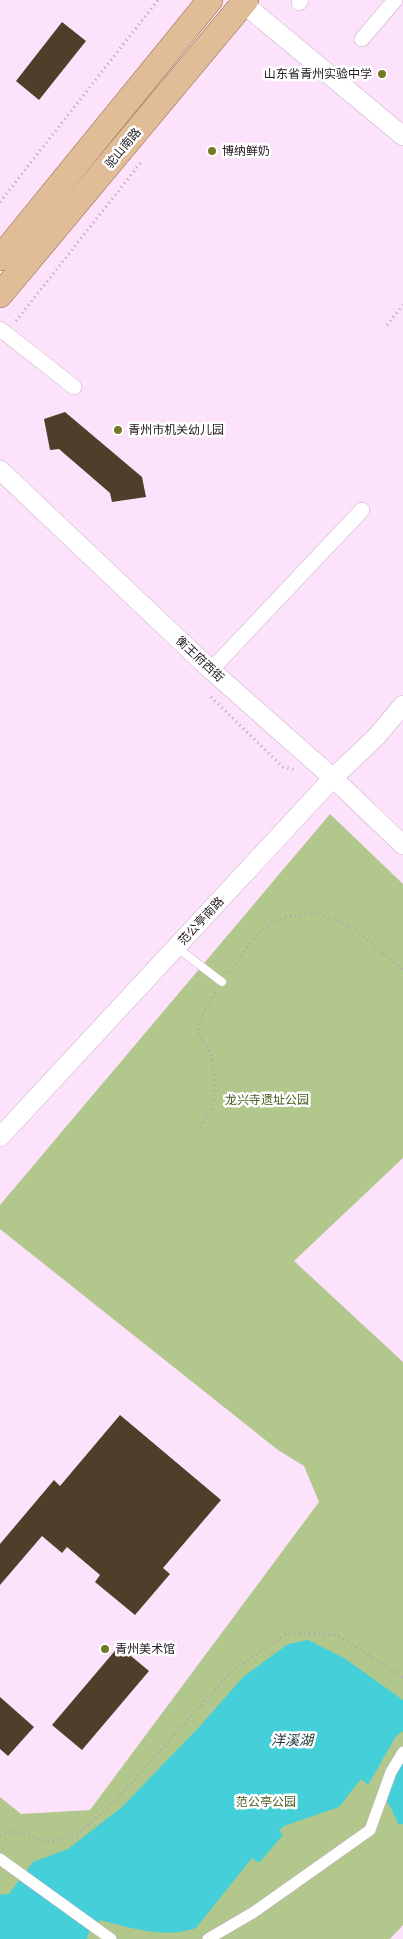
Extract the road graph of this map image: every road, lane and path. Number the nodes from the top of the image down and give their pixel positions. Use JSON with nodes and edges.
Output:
{"nodes":[{"id":1,"x":158,"y":0,"type":"edge"},
{"id":2,"x":210,"y":0,"type":"edge"},
{"id":3,"x":395,"y":0,"type":"edge"},
{"id":4,"x":243,"y":1,"type":"edge"},
{"id":5,"x":362,"y":39,"type":"dead end"},
{"id":6,"x":403,"y":136,"type":"edge"},
{"id":7,"x":147,"y":155,"type":"dead end"},
{"id":8,"x":0,"y":202,"type":"edge"},
{"id":9,"x":0,"y":258,"type":"edge"},
{"id":10,"x":0,"y":295,"type":"edge"},
{"id":11,"x":403,"y":305,"type":"edge"},
{"id":12,"x":387,"y":325,"type":"dead end"},
{"id":13,"x":3,"y":332,"type":"edge"},
{"id":14,"x":74,"y":387,"type":"dead end"},
{"id":15,"x":0,"y":470,"type":"edge"},
{"id":16,"x":362,"y":510,"type":"dead end"},
{"id":17,"x":211,"y":670,"type":"junction"},
{"id":18,"x":403,"y":705,"type":"edge"},
{"id":19,"x":333,"y":778,"type":"junction"},
{"id":20,"x":403,"y":845,"type":"edge"},
{"id":21,"x":176,"y":947,"type":"junction"},
{"id":22,"x":403,"y":970,"type":"edge"},
{"id":23,"x":222,"y":982,"type":"junction"},
{"id":24,"x":197,"y":1131,"type":"dead end"},
{"id":25,"x":0,"y":1137,"type":"edge"},
{"id":26,"x":403,"y":1677,"type":"edge"},
{"id":27,"x":403,"y":1752,"type":"edge"},
{"id":28,"x":0,"y":1836,"type":"edge"},
{"id":29,"x":0,"y":1858,"type":"edge"},
{"id":30,"x":109,"y":1938,"type":"edge"},
{"id":31,"x":208,"y":1939,"type":"edge"}],
"edges":[{"from":1,"to":8,"type":"path"},
{"from":2,"to":9,"type":"main road","name":"驼山南路"},
{"from":3,"to":5,"type":"street"},
{"from":4,"to":6,"type":"street"},
{"from":4,"to":10,"type":"main road","name":"驼山南路"},
{"from":7,"to":13,"type":"path"},
{"from":11,"to":12,"type":"path"},
{"from":13,"to":14,"type":"street"},
{"from":15,"to":17,"type":"street","name":"衡王府西街"},
{"from":16,"to":17,"type":"street"},
{"from":17,"to":19,"type":"street","name":"衡王府西街"},
{"from":18,"to":19,"type":"street","name":"范公亭南路"},
{"from":19,"to":20,"type":"street","name":"衡王府西街"},
{"from":19,"to":21,"type":"street","name":"范公亭南路"},
{"from":21,"to":23,"type":"lane"},
{"from":21,"to":25,"type":"street","name":"范公亭南路"},
{"from":22,"to":23,"type":"path"},
{"from":23,"to":24,"type":"path"},
{"from":26,"to":28,"type":"path"},
{"from":27,"to":31,"type":"street"},
{"from":29,"to":30,"type":"street"}]}
